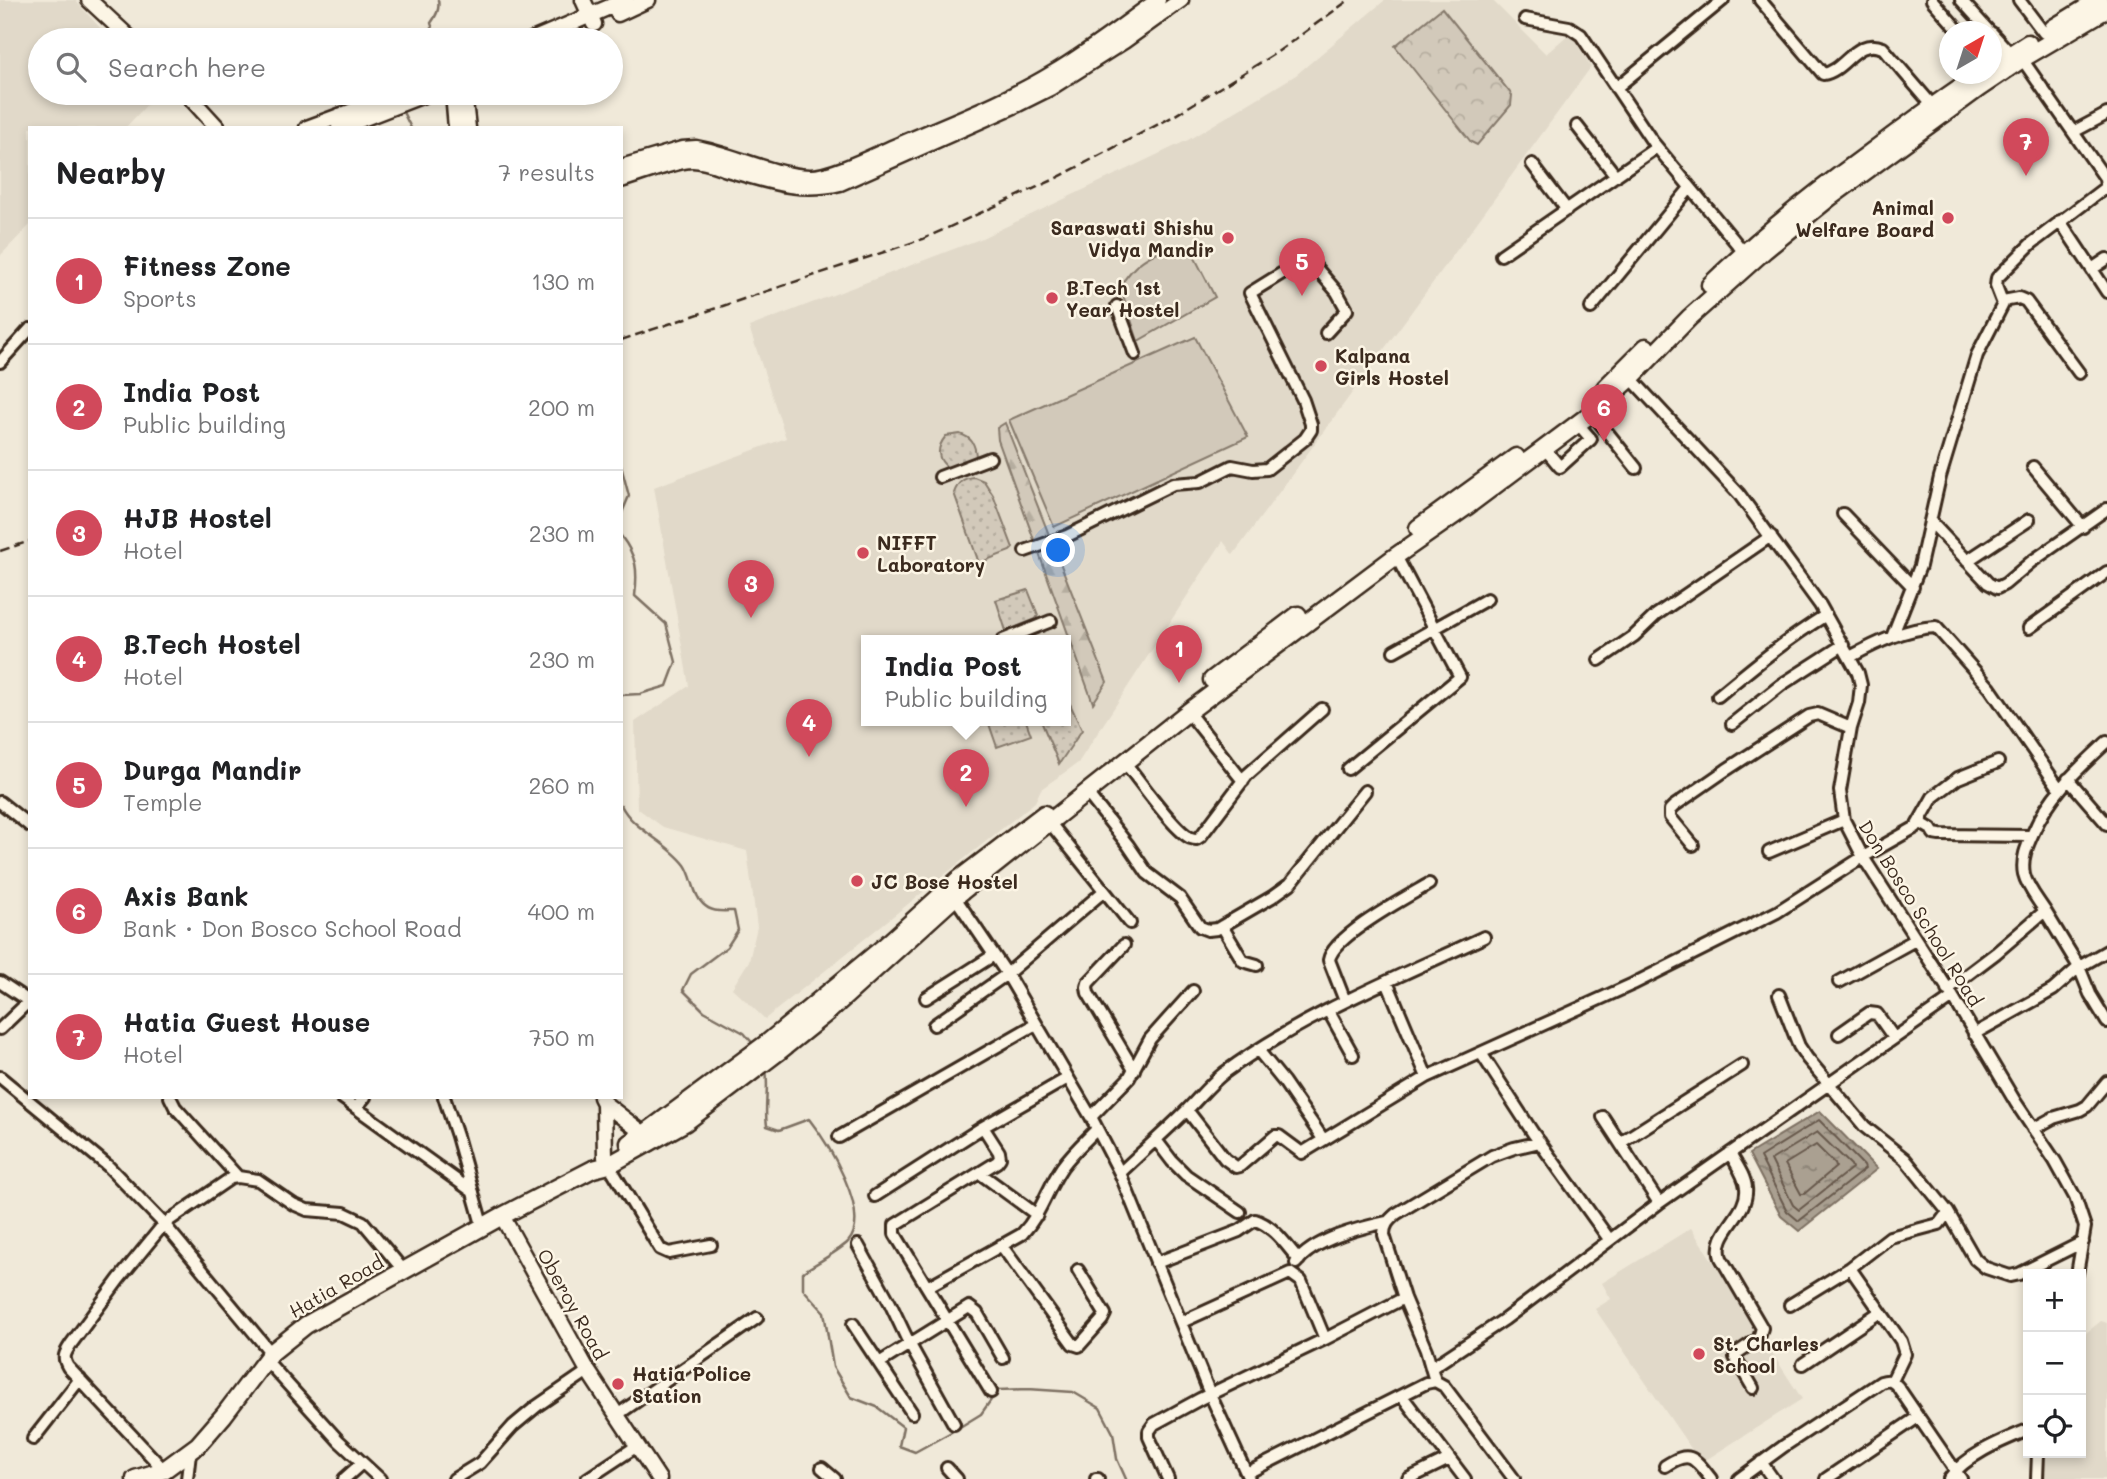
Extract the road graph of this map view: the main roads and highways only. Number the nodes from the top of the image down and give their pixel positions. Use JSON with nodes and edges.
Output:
{"nodes":[{"id":1,"x":2089,"y":2,"type":"edge"},
{"id":2,"x":2107,"y":9,"type":"edge"},
{"id":3,"x":2016,"y":57,"type":"junction"},
{"id":4,"x":2002,"y":62,"type":"edge"},
{"id":5,"x":2002,"y":65,"type":"edge"},
{"id":6,"x":1971,"y":84,"type":"edge"},
{"id":7,"x":1973,"y":84,"type":"edge"},
{"id":8,"x":1748,"y":257,"type":"junction"},
{"id":9,"x":1627,"y":374,"type":"junction"},
{"id":10,"x":952,"y":893,"type":"junction"},
{"id":11,"x":135,"y":1479,"type":"edge"}],
"edges":[{"from":1,"to":3,"type":"main road"},
{"from":2,"to":3,"type":"main road"},
{"from":3,"to":4,"type":"main road"},
{"from":3,"to":5,"type":"main road"},
{"from":6,"to":8,"type":"main road"},
{"from":7,"to":8,"type":"main road"},
{"from":8,"to":9,"type":"main road"},
{"from":9,"to":10,"type":"main road"},
{"from":9,"to":10,"type":"main road"},
{"from":10,"to":11,"type":"main road","name":"Hatia Road"}]}
